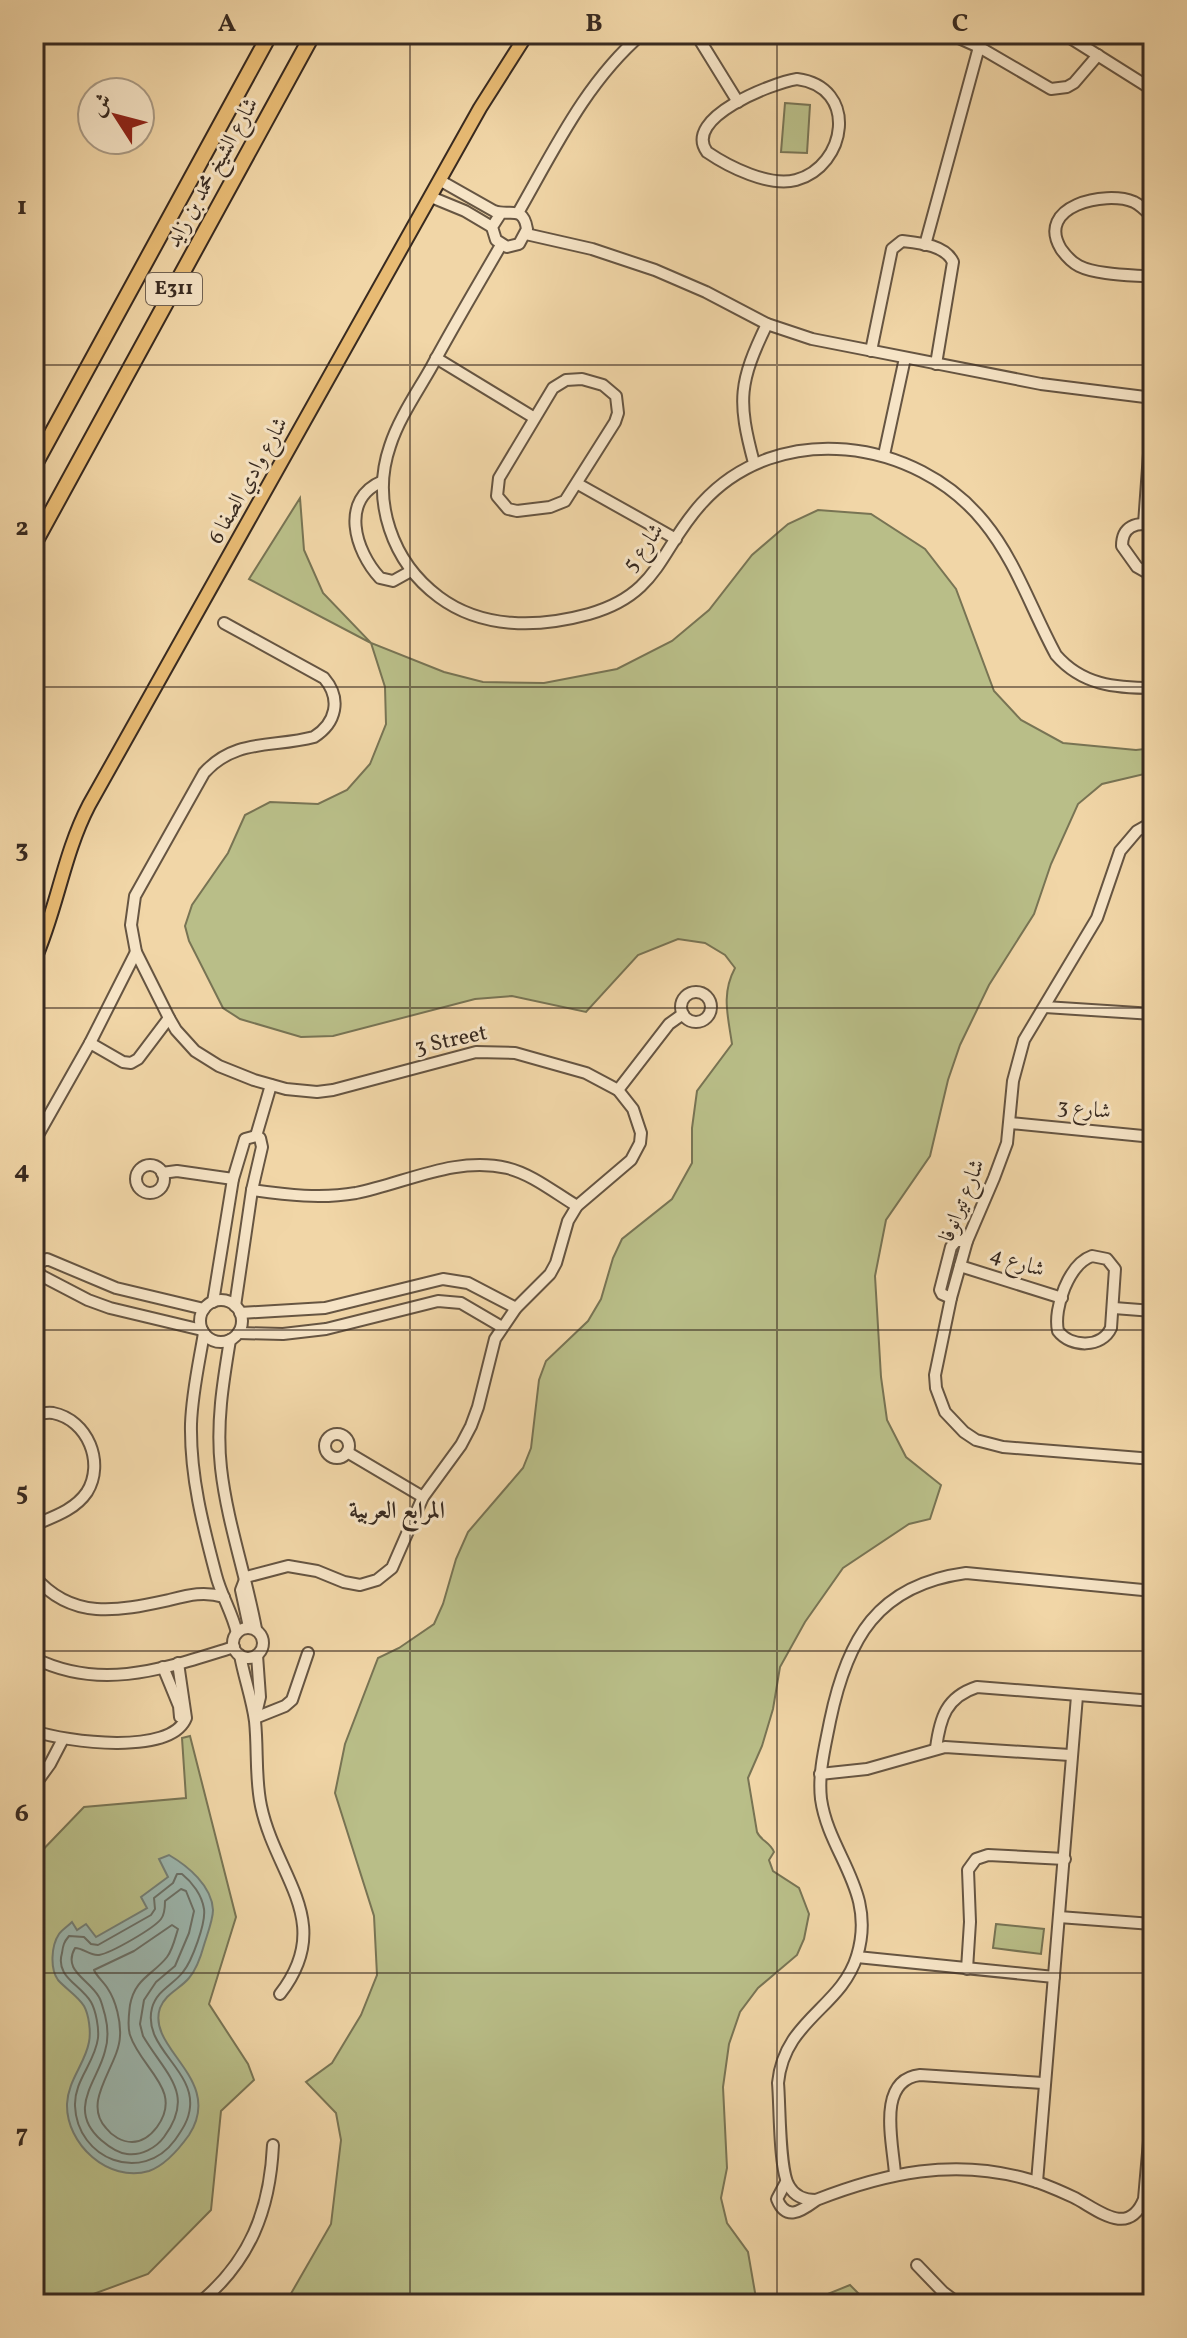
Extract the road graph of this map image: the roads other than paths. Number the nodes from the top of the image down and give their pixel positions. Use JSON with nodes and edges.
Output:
{"nodes":[{"id":1,"x":270,"y":34,"type":"edge"},
{"id":2,"x":313,"y":34,"type":"edge"},
{"id":3,"x":527,"y":34,"type":"edge"},
{"id":4,"x":642,"y":34,"type":"edge"},
{"id":5,"x":696,"y":34,"type":"edge"},
{"id":6,"x":950,"y":34,"type":"edge"},
{"id":7,"x":1064,"y":34,"type":"edge"},
{"id":8,"x":979,"y":47,"type":"junction"},
{"id":9,"x":1098,"y":55,"type":"junction"},
{"id":10,"x":1153,"y":90,"type":"edge"},
{"id":11,"x":738,"y":102,"type":"junction"},
{"id":12,"x":441,"y":181,"type":"junction"},
{"id":13,"x":459,"y":190,"type":"junction"},
{"id":14,"x":1153,"y":194,"type":"edge"},
{"id":15,"x":431,"y":197,"type":"junction"},
{"id":16,"x":451,"y":204,"type":"junction"},
{"id":17,"x":482,"y":204,"type":"junction"},
{"id":18,"x":1144,"y":208,"type":"junction"},
{"id":19,"x":501,"y":213,"type":"junction"},
{"id":20,"x":518,"y":213,"type":"junction"},
{"id":21,"x":476,"y":216,"type":"junction"},
{"id":22,"x":1153,"y":218,"type":"edge"},
{"id":23,"x":492,"y":227,"type":"junction"},
{"id":24,"x":526,"y":234,"type":"junction"},
{"id":25,"x":501,"y":245,"type":"junction"},
{"id":26,"x":925,"y":245,"type":"junction"},
{"id":27,"x":1153,"y":277,"type":"edge"},
{"id":28,"x":767,"y":324,"type":"junction"},
{"id":29,"x":871,"y":351,"type":"junction"},
{"id":30,"x":436,"y":358,"type":"junction"},
{"id":31,"x":905,"y":358,"type":"junction"},
{"id":32,"x":936,"y":364,"type":"junction"},
{"id":33,"x":533,"y":417,"type":"junction"},
{"id":34,"x":884,"y":455,"type":"junction"},
{"id":35,"x":754,"y":463,"type":"junction"},
{"id":36,"x":34,"y":466,"type":"edge"},
{"id":37,"x":383,"y":481,"type":"junction"},
{"id":38,"x":578,"y":484,"type":"junction"},
{"id":39,"x":1148,"y":524,"type":"edge"},
{"id":40,"x":676,"y":539,"type":"junction"},
{"id":41,"x":34,"y":544,"type":"edge"},
{"id":42,"x":411,"y":571,"type":"junction"},
{"id":43,"x":1153,"y":576,"type":"edge"},
{"id":44,"x":224,"y":623,"type":"dead end"},
{"id":45,"x":1153,"y":688,"type":"edge"},
{"id":46,"x":1153,"y":822,"type":"edge"},
{"id":47,"x":136,"y":952,"type":"junction"},
{"id":48,"x":34,"y":961,"type":"edge"},
{"id":49,"x":1045,"y":1007,"type":"junction"},
{"id":50,"x":683,"y":1014,"type":"dead end"},
{"id":51,"x":1153,"y":1014,"type":"edge"},
{"id":52,"x":169,"y":1018,"type":"junction"},
{"id":53,"x":90,"y":1043,"type":"junction"},
{"id":54,"x":271,"y":1085,"type":"junction"},
{"id":55,"x":618,"y":1090,"type":"junction"},
{"id":56,"x":1010,"y":1123,"type":"junction"},
{"id":57,"x":256,"y":1136,"type":"junction"},
{"id":58,"x":1153,"y":1137,"type":"edge"},
{"id":59,"x":34,"y":1142,"type":"edge"},
{"id":60,"x":162,"y":1173,"type":"dead end"},
{"id":61,"x":233,"y":1179,"type":"junction"},
{"id":62,"x":252,"y":1190,"type":"junction"},
{"id":63,"x":577,"y":1206,"type":"junction"},
{"id":64,"x":967,"y":1241,"type":"junction"},
{"id":65,"x":36,"y":1263,"type":"edge"},
{"id":66,"x":960,"y":1266,"type":"junction"},
{"id":67,"x":951,"y":1298,"type":"junction"},
{"id":68,"x":1062,"y":1298,"type":"junction"},
{"id":69,"x":209,"y":1305,"type":"junction"},
{"id":70,"x":516,"y":1308,"type":"junction"},
{"id":71,"x":1114,"y":1308,"type":"junction"},
{"id":72,"x":238,"y":1309,"type":"junction"},
{"id":73,"x":1153,"y":1311,"type":"edge"},
{"id":74,"x":502,"y":1327,"type":"junction"},
{"id":75,"x":203,"y":1332,"type":"junction"},
{"id":76,"x":234,"y":1336,"type":"junction"},
{"id":77,"x":34,"y":1414,"type":"edge"},
{"id":78,"x":347,"y":1452,"type":"dead end"},
{"id":79,"x":1153,"y":1459,"type":"edge"},
{"id":80,"x":423,"y":1497,"type":"junction"},
{"id":81,"x":34,"y":1525,"type":"edge"},
{"id":82,"x":34,"y":1576,"type":"edge"},
{"id":83,"x":216,"y":1576,"type":"junction"},
{"id":84,"x":246,"y":1577,"type":"junction"},
{"id":85,"x":1153,"y":1591,"type":"edge"},
{"id":86,"x":200,"y":1592,"type":"junction"},
{"id":87,"x":224,"y":1597,"type":"junction"},
{"id":88,"x":252,"y":1628,"type":"junction"},
{"id":89,"x":237,"y":1633,"type":"junction"},
{"id":90,"x":237,"y":1651,"type":"junction"},
{"id":91,"x":308,"y":1653,"type":"dead end"},
{"id":92,"x":257,"y":1655,"type":"junction"},
{"id":93,"x":34,"y":1658,"type":"edge"},
{"id":94,"x":178,"y":1663,"type":"junction"},
{"id":95,"x":163,"y":1667,"type":"junction"},
{"id":96,"x":259,"y":1670,"type":"junction"},
{"id":97,"x":243,"y":1672,"type":"junction"},
{"id":98,"x":1077,"y":1696,"type":"junction"},
{"id":99,"x":1153,"y":1701,"type":"edge"},
{"id":100,"x":255,"y":1718,"type":"junction"},
{"id":101,"x":34,"y":1731,"type":"edge"},
{"id":102,"x":63,"y":1739,"type":"junction"},
{"id":103,"x":152,"y":1740,"type":"junction"},
{"id":104,"x":936,"y":1748,"type":"junction"},
{"id":105,"x":1070,"y":1755,"type":"junction"},
{"id":106,"x":820,"y":1774,"type":"junction"},
{"id":107,"x":34,"y":1786,"type":"edge"},
{"id":108,"x":1065,"y":1859,"type":"junction"},
{"id":109,"x":1059,"y":1917,"type":"junction"},
{"id":110,"x":1153,"y":1925,"type":"edge"},
{"id":111,"x":857,"y":1957,"type":"junction"},
{"id":112,"x":967,"y":1969,"type":"junction"},
{"id":113,"x":1054,"y":1977,"type":"junction"},
{"id":114,"x":280,"y":1994,"type":"dead end"},
{"id":115,"x":1043,"y":2083,"type":"junction"},
{"id":116,"x":1153,"y":2095,"type":"edge"},
{"id":117,"x":273,"y":2145,"type":"dead end"},
{"id":118,"x":895,"y":2174,"type":"junction"},
{"id":119,"x":786,"y":2182,"type":"junction"},
{"id":120,"x":1037,"y":2182,"type":"junction"},
{"id":121,"x":816,"y":2200,"type":"junction"},
{"id":122,"x":917,"y":2265,"type":"dead end"},
{"id":123,"x":198,"y":2304,"type":"edge"},
{"id":124,"x":959,"y":2304,"type":"edge"}],
"edges":[{"from":1,"to":36,"type":"highway","name":"شارع الشيخ محمد بن زايد","number":"E311"},
{"from":2,"to":41,"type":"highway","name":"شارع الشيخ محمد بن زايد","number":"E311"},
{"from":3,"to":12,"type":"main road","name":"شارع وادي الصفا 6"},
{"from":4,"to":20,"type":"street"},
{"from":5,"to":11,"type":"street"},
{"from":6,"to":8,"type":"street"},
{"from":7,"to":9,"type":"street"},
{"from":8,"to":9,"type":"street"},
{"from":8,"to":26,"type":"street"},
{"from":9,"to":10,"type":"street"},
{"from":11,"to":11,"type":"street"},
{"from":12,"to":13,"type":"street"},
{"from":12,"to":15,"type":"main road","name":"شارع وادي الصفا 6"},
{"from":13,"to":16,"type":"street"},
{"from":13,"to":17,"type":"street"},
{"from":14,"to":18,"type":"street"},
{"from":15,"to":16,"type":"street"},
{"from":15,"to":48,"type":"main road","name":"شارع وادي الصفا 6"},
{"from":16,"to":21,"type":"street"},
{"from":17,"to":19,"type":"street"},
{"from":17,"to":21,"type":"street"},
{"from":18,"to":22,"type":"street"},
{"from":18,"to":27,"type":"street"},
{"from":19,"to":20,"type":"street"},
{"from":19,"to":23,"type":"street"},
{"from":20,"to":24,"type":"street"},
{"from":21,"to":23,"type":"street"},
{"from":23,"to":25,"type":"street"},
{"from":24,"to":25,"type":"street"},
{"from":24,"to":28,"type":"street"},
{"from":25,"to":30,"type":"street","name":"شارع 5"},
{"from":26,"to":29,"type":"street"},
{"from":26,"to":32,"type":"street"},
{"from":28,"to":29,"type":"street"},
{"from":28,"to":35,"type":"street"},
{"from":29,"to":31,"type":"street"},
{"from":30,"to":33,"type":"street"},
{"from":30,"to":37,"type":"street","name":"شارع 5"},
{"from":31,"to":32,"type":"street"},
{"from":31,"to":34,"type":"street"},
{"from":32,"to":39,"type":"street"},
{"from":33,"to":38,"type":"street"},
{"from":33,"to":38,"type":"street"},
{"from":34,"to":35,"type":"street","name":"شارع 5"},
{"from":34,"to":45,"type":"street","name":"شارع 5"},
{"from":35,"to":40,"type":"street","name":"شارع 5"},
{"from":37,"to":42,"type":"street","name":"شارع 5"},
{"from":37,"to":42,"type":"street"},
{"from":38,"to":40,"type":"street"},
{"from":39,"to":43,"type":"street"},
{"from":40,"to":42,"type":"street","name":"شارع 5"},
{"from":44,"to":47,"type":"street","name":"3 Street"},
{"from":46,"to":49,"type":"street","name":"شارع تيرانوفا"},
{"from":47,"to":52,"type":"street","name":"3 Street"},
{"from":47,"to":53,"type":"street"},
{"from":49,"to":51,"type":"street"},
{"from":49,"to":56,"type":"street","name":"شارع تيرانوفا"},
{"from":50,"to":55,"type":"street"},
{"from":52,"to":53,"type":"street"},
{"from":52,"to":54,"type":"street","name":"3 Street"},
{"from":53,"to":59,"type":"street"},
{"from":54,"to":55,"type":"street","name":"3 Street"},
{"from":54,"to":57,"type":"street"},
{"from":55,"to":63,"type":"street"},
{"from":56,"to":58,"type":"street","name":"شارع 3"},
{"from":56,"to":64,"type":"street","name":"شارع تيرانوفا"},
{"from":57,"to":61,"type":"street"},
{"from":57,"to":62,"type":"street"},
{"from":60,"to":61,"type":"street"},
{"from":61,"to":69,"type":"street"},
{"from":62,"to":63,"type":"street"},
{"from":62,"to":72,"type":"street"},
{"from":63,"to":70,"type":"street"},
{"from":64,"to":66,"type":"street","name":"شارع تيرانوفا"},
{"from":64,"to":67,"type":"street"},
{"from":65,"to":69,"type":"street"},
{"from":65,"to":75,"type":"street"},
{"from":66,"to":67,"type":"street","name":"شارع تيرانوفا"},
{"from":66,"to":68,"type":"street","name":"شارع 4"},
{"from":67,"to":79,"type":"street","name":"شارع تيرانوفا"},
{"from":68,"to":71,"type":"street"},
{"from":68,"to":71,"type":"street"},
{"from":69,"to":72,"type":"street"},
{"from":69,"to":75,"type":"street"},
{"from":70,"to":72,"type":"street"},
{"from":70,"to":74,"type":"street"},
{"from":71,"to":73,"type":"street"},
{"from":72,"to":76,"type":"street"},
{"from":74,"to":76,"type":"street"},
{"from":74,"to":80,"type":"street"},
{"from":75,"to":76,"type":"street"},
{"from":75,"to":83,"type":"street"},
{"from":76,"to":84,"type":"street"},
{"from":77,"to":81,"type":"street"},
{"from":78,"to":80,"type":"street"},
{"from":80,"to":84,"type":"street"},
{"from":82,"to":86,"type":"street"},
{"from":83,"to":86,"type":"street"},
{"from":83,"to":87,"type":"street"},
{"from":84,"to":88,"type":"street"},
{"from":85,"to":106,"type":"street"},
{"from":86,"to":87,"type":"street"},
{"from":87,"to":89,"type":"street"},
{"from":88,"to":89,"type":"street"},
{"from":88,"to":92,"type":"street"},
{"from":89,"to":90,"type":"street"},
{"from":90,"to":92,"type":"street"},
{"from":90,"to":94,"type":"street"},
{"from":90,"to":97,"type":"street"},
{"from":91,"to":100,"type":"street"},
{"from":92,"to":96,"type":"street"},
{"from":93,"to":95,"type":"street"},
{"from":94,"to":95,"type":"street"},
{"from":94,"to":103,"type":"street"},
{"from":95,"to":103,"type":"street"},
{"from":96,"to":97,"type":"street"},
{"from":96,"to":100,"type":"street"},
{"from":97,"to":100,"type":"street"},
{"from":98,"to":99,"type":"street"},
{"from":98,"to":104,"type":"street"},
{"from":98,"to":105,"type":"street"},
{"from":100,"to":114,"type":"street"},
{"from":101,"to":102,"type":"street"},
{"from":102,"to":103,"type":"street"},
{"from":102,"to":107,"type":"street"},
{"from":104,"to":105,"type":"street"},
{"from":104,"to":106,"type":"street"},
{"from":105,"to":108,"type":"street"},
{"from":106,"to":111,"type":"street"},
{"from":108,"to":109,"type":"street"},
{"from":108,"to":112,"type":"street"},
{"from":109,"to":110,"type":"street"},
{"from":109,"to":113,"type":"street"},
{"from":111,"to":112,"type":"street"},
{"from":111,"to":119,"type":"street"},
{"from":112,"to":113,"type":"street"},
{"from":113,"to":115,"type":"street"},
{"from":115,"to":118,"type":"street"},
{"from":115,"to":120,"type":"street"},
{"from":116,"to":120,"type":"street"},
{"from":117,"to":123,"type":"street"},
{"from":118,"to":120,"type":"street"},
{"from":118,"to":121,"type":"street"},
{"from":119,"to":121,"type":"street"},
{"from":119,"to":121,"type":"street"},
{"from":122,"to":124,"type":"street"}]}
